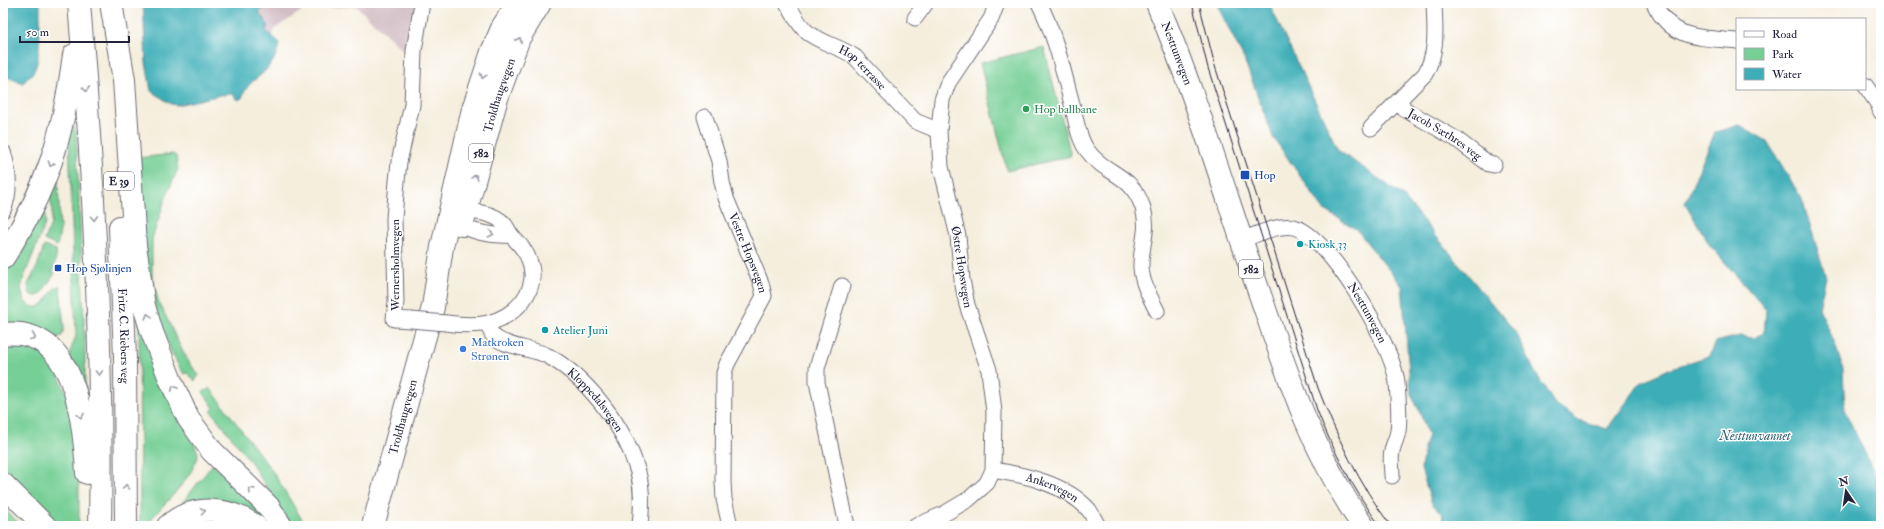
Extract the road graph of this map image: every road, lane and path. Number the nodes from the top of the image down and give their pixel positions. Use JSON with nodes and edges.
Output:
{"nodes":[{"id":1,"x":105,"y":3,"type":"edge"},
{"id":2,"x":111,"y":3,"type":"edge"},
{"id":3,"x":422,"y":3,"type":"edge"},
{"id":4,"x":518,"y":3,"type":"edge"},
{"id":5,"x":540,"y":3,"type":"edge"},
{"id":6,"x":787,"y":3,"type":"edge"},
{"id":7,"x":926,"y":3,"type":"edge"},
{"id":8,"x":997,"y":3,"type":"edge"},
{"id":9,"x":1038,"y":3,"type":"edge"},
{"id":10,"x":1157,"y":3,"type":"edge"},
{"id":11,"x":1434,"y":3,"type":"edge"},
{"id":12,"x":1654,"y":3,"type":"edge"},
{"id":13,"x":80,"y":5,"type":"edge"},
{"id":14,"x":915,"y":18,"type":"dead end"},
{"id":15,"x":1736,"y":41,"type":"edge"},
{"id":16,"x":1866,"y":86,"type":"edge"},
{"id":17,"x":1400,"y":100,"type":"junction"},
{"id":18,"x":1881,"y":112,"type":"edge"},
{"id":19,"x":705,"y":116,"type":"dead end"},
{"id":20,"x":1371,"y":128,"type":"dead end"},
{"id":21,"x":939,"y":131,"type":"junction"},
{"id":22,"x":3,"y":152,"type":"edge"},
{"id":23,"x":1494,"y":165,"type":"dead end"},
{"id":24,"x":3,"y":210,"type":"edge"},
{"id":25,"x":459,"y":217,"type":"junction"},
{"id":26,"x":1241,"y":240,"type":"junction"},
{"id":27,"x":3,"y":258,"type":"edge"},
{"id":28,"x":842,"y":286,"type":"dead end"},
{"id":29,"x":1157,"y":311,"type":"dead end"},
{"id":30,"x":440,"y":315,"type":"junction"},
{"id":31,"x":488,"y":323,"type":"junction"},
{"id":32,"x":3,"y":334,"type":"edge"},
{"id":33,"x":993,"y":470,"type":"junction"},
{"id":34,"x":1392,"y":476,"type":"dead end"},
{"id":35,"x":3,"y":484,"type":"edge"},
{"id":36,"x":3,"y":496,"type":"edge"},
{"id":37,"x":33,"y":526,"type":"edge"},
{"id":38,"x":45,"y":526,"type":"edge"},
{"id":39,"x":89,"y":526,"type":"edge"},
{"id":40,"x":100,"y":526,"type":"edge"},
{"id":41,"x":126,"y":526,"type":"edge"},
{"id":42,"x":168,"y":526,"type":"edge"},
{"id":43,"x":255,"y":526,"type":"edge"},
{"id":44,"x":281,"y":526,"type":"edge"},
{"id":45,"x":373,"y":526,"type":"edge"},
{"id":46,"x":640,"y":526,"type":"edge"},
{"id":47,"x":730,"y":526,"type":"edge"},
{"id":48,"x":847,"y":526,"type":"edge"},
{"id":49,"x":916,"y":526,"type":"edge"},
{"id":50,"x":1098,"y":526,"type":"edge"},
{"id":51,"x":1363,"y":526,"type":"edge"}],
"edges":[{"from":41,"to":1,"type":"main road","name":"Fritz C. Riebers veg","number":"E 39","one_way":true},
{"from":44,"to":2,"type":"main road","number":"E 39","one_way":true},
{"from":3,"to":30,"type":"street","name":"Wernersholmvegen","bridge":true},
{"from":4,"to":25,"type":"main road","name":"Troldhaugvegen","number":"582","one_way":true},
{"from":25,"to":5,"type":"main road","name":"Troldhaugvegen","number":"582","one_way":true},
{"from":6,"to":21,"type":"street","name":"Hop terrasse"},
{"from":7,"to":14,"type":"street"},
{"from":8,"to":21,"type":"street","name":"Østre Hopsvegen"},
{"from":9,"to":29,"type":"street"},
{"from":10,"to":26,"type":"main road","name":"Nesttunvegen","number":"582"},
{"from":11,"to":17,"type":"street","name":"Jacob Sæthres veg"},
{"from":12,"to":15,"type":"street"},
{"from":13,"to":27,"type":"main road","number":"E 39","one_way":true},
{"from":13,"to":40,"type":"main road","number":"E 39","one_way":true},
{"from":16,"to":18,"type":"street"},
{"from":17,"to":20,"type":"street","name":"Jacob Sæthres veg"},
{"from":17,"to":23,"type":"street","name":"Jacob Sæthres veg"},
{"from":19,"to":47,"type":"street","name":"Vestre Hopsvegen"},
{"from":21,"to":33,"type":"street","name":"Østre Hopsvegen"},
{"from":22,"to":24,"type":"street"},
{"from":25,"to":30,"type":"main road","name":"Troldhaugvegen","number":"582"},
{"from":25,"to":31,"type":"street","name":"Wernersholmvegen"},
{"from":26,"to":34,"type":"street","name":"Nesttunvegen"},
{"from":26,"to":51,"type":"main road","name":"Nesttunvegen","number":"582"},
{"from":28,"to":48,"type":"street"},
{"from":30,"to":31,"type":"street","name":"Wernersholmvegen"},
{"from":30,"to":45,"type":"main road","name":"Troldhaugvegen","number":"582"},
{"from":31,"to":46,"type":"street","name":"Kloppedalsvegen"},
{"from":32,"to":39,"type":"main road","one_way":true},
{"from":33,"to":49,"type":"street"},
{"from":33,"to":50,"type":"street","name":"Ankervegen"},
{"from":35,"to":38,"type":"main road"},
{"from":36,"to":37,"type":"main road"},
{"from":42,"to":43,"type":"main road","one_way":true}]}
